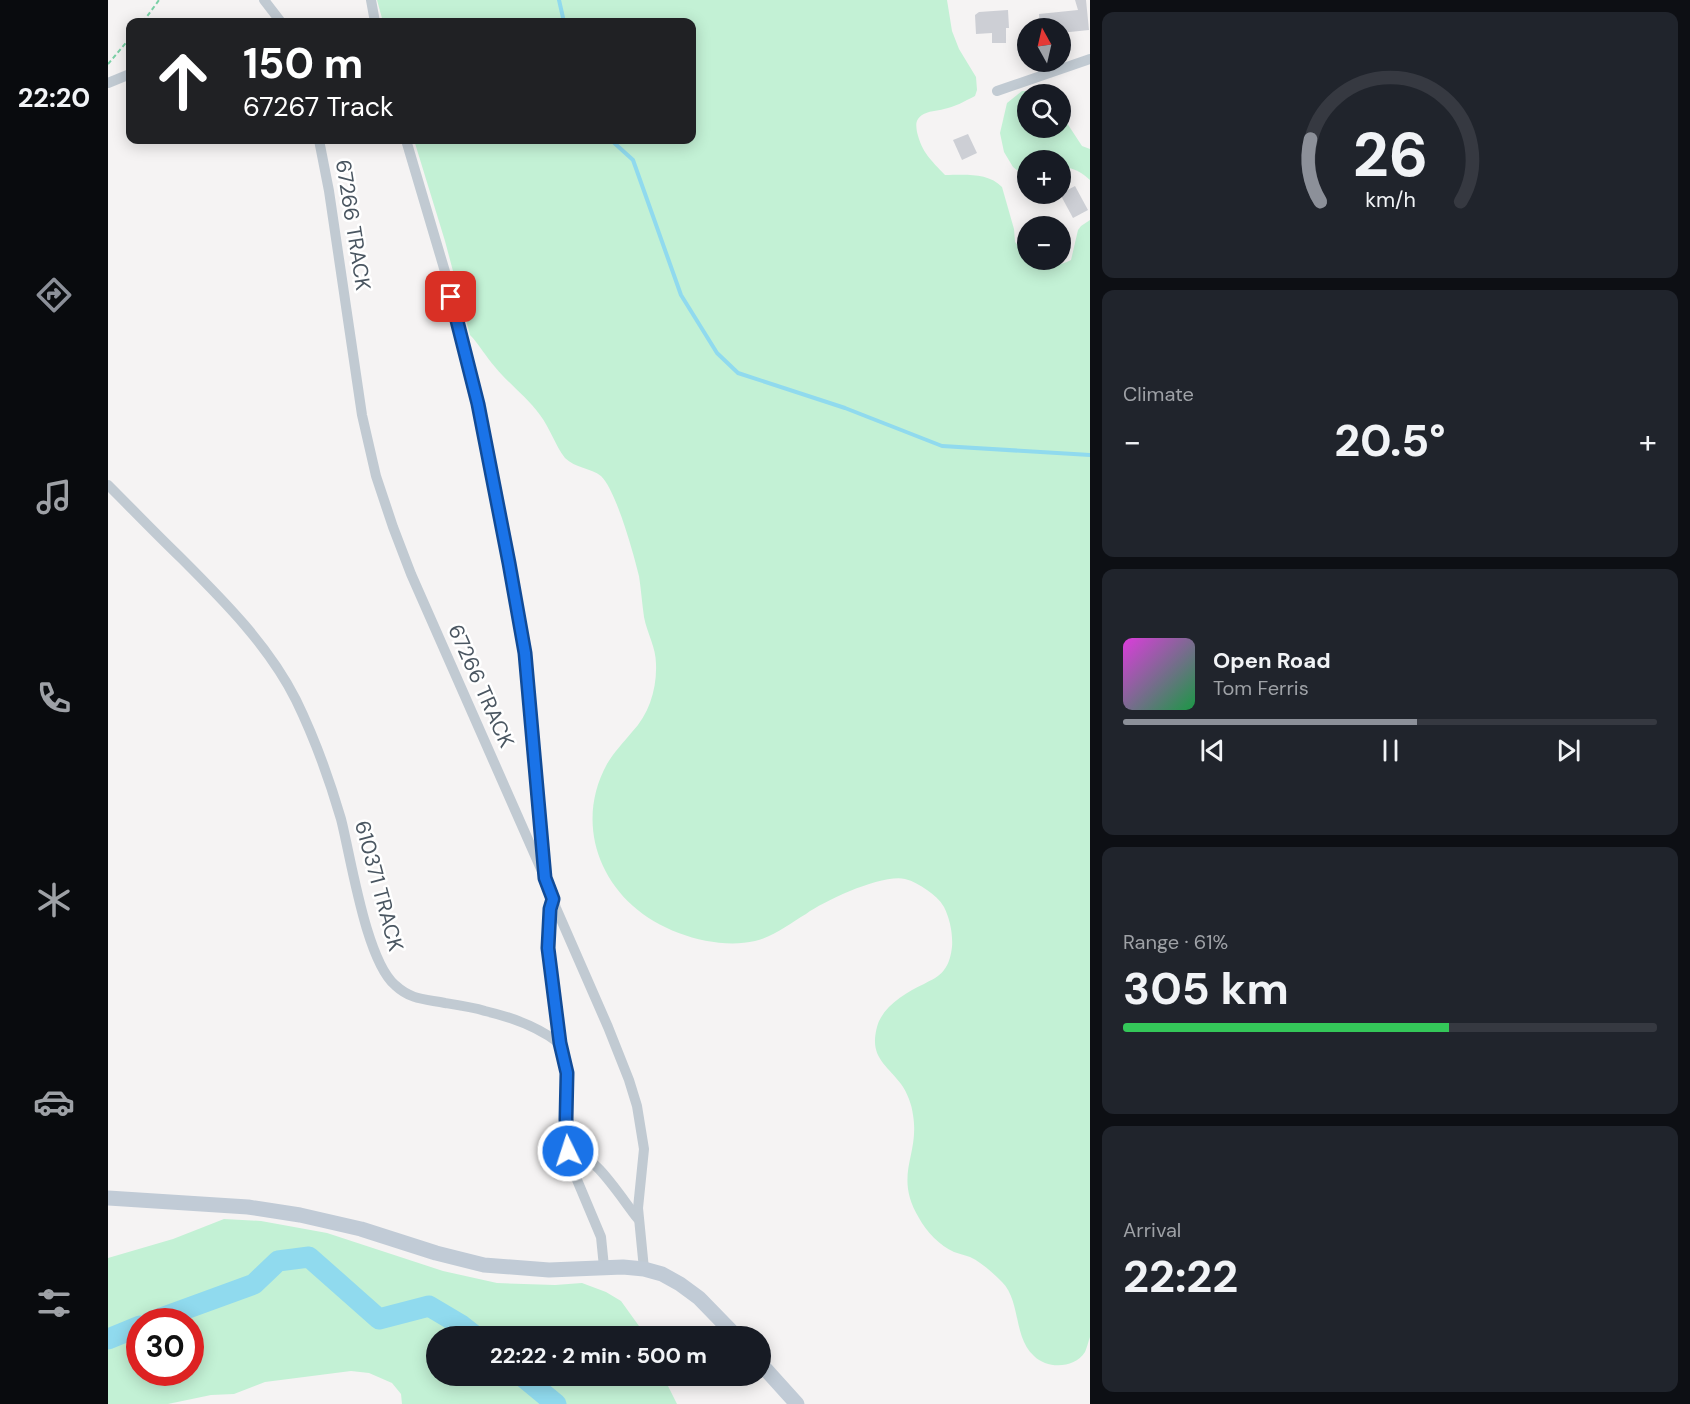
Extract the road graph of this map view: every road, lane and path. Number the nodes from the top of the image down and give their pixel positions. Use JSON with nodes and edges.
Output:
{"nodes":[{"id":1,"x":159,"y":0,"type":"edge"},
{"id":2,"x":264,"y":0,"type":"edge"},
{"id":3,"x":371,"y":0,"type":"edge"},
{"id":4,"x":146,"y":18,"type":"edge"},
{"id":5,"x":278,"y":18,"type":"edge"},
{"id":6,"x":374,"y":18,"type":"edge"},
{"id":7,"x":126,"y":43,"type":"edge"},
{"id":8,"x":1090,"y":59,"type":"edge"},
{"id":9,"x":108,"y":64,"type":"edge"},
{"id":10,"x":126,"y":76,"type":"edge"},
{"id":11,"x":108,"y":83,"type":"edge"},
{"id":12,"x":997,"y":91,"type":"dead end"},
{"id":13,"x":320,"y":144,"type":"edge"},
{"id":14,"x":407,"y":144,"type":"edge"},
{"id":15,"x":108,"y":486,"type":"edge"},
{"id":16,"x":545,"y":878,"type":"junction"},
{"id":17,"x":553,"y":899,"type":"junction"},
{"id":18,"x":560,"y":1043,"type":"junction"},
{"id":19,"x":567,"y":1146,"type":"junction"},
{"id":20,"x":108,"y":1198,"type":"edge"},
{"id":21,"x":639,"y":1220,"type":"junction"},
{"id":22,"x":604,"y":1267,"type":"junction"},
{"id":23,"x":644,"y":1269,"type":"junction"},
{"id":24,"x":726,"y":1326,"type":"edge"},
{"id":25,"x":771,"y":1375,"type":"edge"},
{"id":26,"x":797,"y":1404,"type":"edge"}],
"edges":[{"from":1,"to":4,"type":"path"},
{"from":2,"to":5,"type":"street"},
{"from":3,"to":6,"type":"street"},
{"from":7,"to":9,"type":"path"},
{"from":8,"to":12,"type":"street"},
{"from":10,"to":11,"type":"street"},
{"from":13,"to":16,"type":"street","name":"67266 TRACK"},
{"from":14,"to":16,"type":"street"},
{"from":15,"to":18,"type":"street","name":"610371 TRACK"},
{"from":16,"to":17,"type":"street","name":"67266 TRACK"},
{"from":17,"to":18,"type":"street"},
{"from":17,"to":21,"type":"street","name":"67266 TRACK"},
{"from":18,"to":19,"type":"street"},
{"from":19,"to":21,"type":"street"},
{"from":19,"to":22,"type":"street"},
{"from":20,"to":22,"type":"street"},
{"from":21,"to":23,"type":"street","name":"67266 TRACK"},
{"from":22,"to":23,"type":"street"},
{"from":23,"to":24,"type":"street"},
{"from":25,"to":26,"type":"street"}]}
